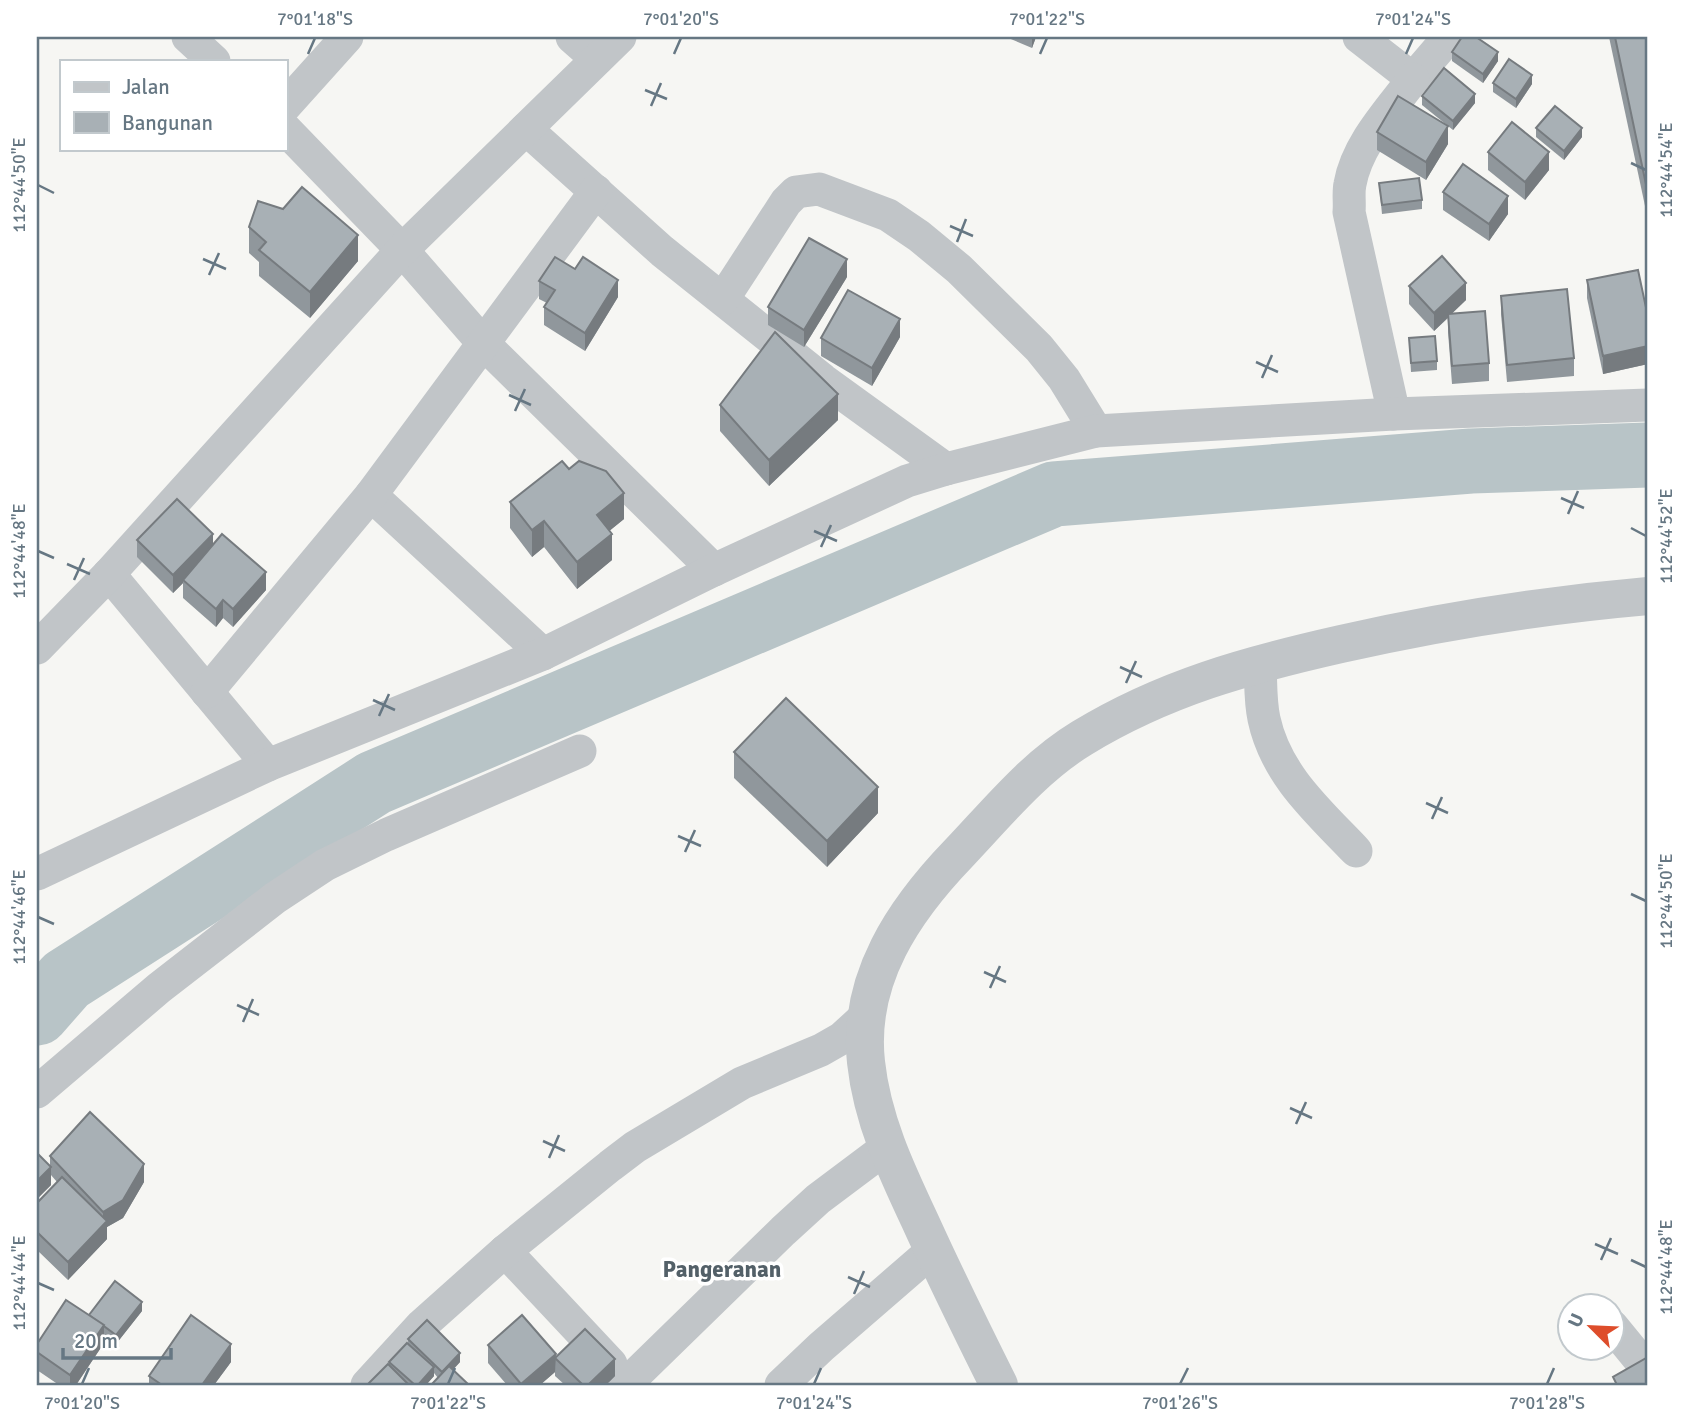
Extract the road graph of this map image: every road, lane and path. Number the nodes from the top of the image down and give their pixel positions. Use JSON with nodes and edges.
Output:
{"nodes":[{"id":1,"x":188,"y":37,"type":"edge"},
{"id":2,"x":347,"y":37,"type":"edge"},
{"id":3,"x":572,"y":37,"type":"edge"},
{"id":4,"x":1359,"y":37,"type":"edge"},
{"id":5,"x":1449,"y":37,"type":"edge"},
{"id":6,"x":608,"y":48,"type":"edge"},
{"id":7,"x":213,"y":60,"type":"edge"},
{"id":8,"x":1413,"y":79,"type":"junction"},
{"id":9,"x":287,"y":104,"type":"edge"},
{"id":10,"x":526,"y":129,"type":"junction"},
{"id":11,"x":287,"y":131,"type":"edge"},
{"id":12,"x":596,"y":191,"type":"junction"},
{"id":13,"x":402,"y":250,"type":"junction"},
{"id":14,"x":723,"y":299,"type":"junction"},
{"id":15,"x":482,"y":343,"type":"junction"},
{"id":16,"x":1648,"y":405,"type":"edge"},
{"id":17,"x":1394,"y":414,"type":"junction"},
{"id":18,"x":1096,"y":431,"type":"junction"},
{"id":19,"x":946,"y":469,"type":"junction"},
{"id":20,"x":370,"y":495,"type":"junction"},
{"id":21,"x":714,"y":570,"type":"junction"},
{"id":22,"x":109,"y":574,"type":"junction"},
{"id":23,"x":1648,"y":596,"type":"edge"},
{"id":24,"x":37,"y":648,"type":"edge"},
{"id":25,"x":543,"y":654,"type":"junction"},
{"id":26,"x":1260,"y":664,"type":"junction"},
{"id":27,"x":207,"y":692,"type":"junction"},
{"id":28,"x":580,"y":751,"type":"dead end"},
{"id":29,"x":268,"y":765,"type":"junction"},
{"id":30,"x":1356,"y":851,"type":"dead end"},
{"id":31,"x":37,"y":874,"type":"edge"},
{"id":32,"x":865,"y":1017,"type":"junction"},
{"id":33,"x":37,"y":1092,"type":"edge"},
{"id":34,"x":886,"y":1148,"type":"junction"},
{"id":35,"x":933,"y":1250,"type":"junction"},
{"id":36,"x":505,"y":1251,"type":"junction"},
{"id":37,"x":1626,"y":1343,"type":"edge"},
{"id":38,"x":1648,"y":1370,"type":"edge"},
{"id":39,"x":628,"y":1384,"type":"edge"},
{"id":40,"x":366,"y":1385,"type":"edge"},
{"id":41,"x":781,"y":1385,"type":"edge"},
{"id":42,"x":999,"y":1385,"type":"edge"}],
"edges":[{"from":1,"to":7,"type":"street"},
{"from":2,"to":9,"type":"street"},
{"from":3,"to":6,"type":"street"},
{"from":4,"to":8,"type":"street"},
{"from":5,"to":8,"type":"street"},
{"from":6,"to":10,"type":"street"},
{"from":8,"to":17,"type":"street"},
{"from":10,"to":12,"type":"street"},
{"from":10,"to":13,"type":"street"},
{"from":11,"to":13,"type":"street"},
{"from":12,"to":14,"type":"street"},
{"from":12,"to":15,"type":"street"},
{"from":13,"to":15,"type":"street"},
{"from":13,"to":22,"type":"street"},
{"from":14,"to":18,"type":"street"},
{"from":14,"to":19,"type":"street"},
{"from":15,"to":20,"type":"street"},
{"from":15,"to":21,"type":"street"},
{"from":16,"to":17,"type":"street"},
{"from":17,"to":18,"type":"street"},
{"from":18,"to":19,"type":"street"},
{"from":19,"to":21,"type":"street"},
{"from":20,"to":25,"type":"street"},
{"from":20,"to":27,"type":"street"},
{"from":21,"to":25,"type":"street"},
{"from":22,"to":24,"type":"street"},
{"from":22,"to":27,"type":"street"},
{"from":23,"to":26,"type":"street"},
{"from":25,"to":29,"type":"street"},
{"from":26,"to":30,"type":"street"},
{"from":26,"to":32,"type":"street"},
{"from":27,"to":29,"type":"street"},
{"from":28,"to":33,"type":"street"},
{"from":29,"to":31,"type":"street"},
{"from":32,"to":34,"type":"street"},
{"from":32,"to":36,"type":"street"},
{"from":34,"to":35,"type":"street"},
{"from":34,"to":39,"type":"street"},
{"from":35,"to":41,"type":"street"},
{"from":35,"to":42,"type":"street"},
{"from":36,"to":39,"type":"street"},
{"from":36,"to":40,"type":"street"},
{"from":37,"to":38,"type":"street"}]}
